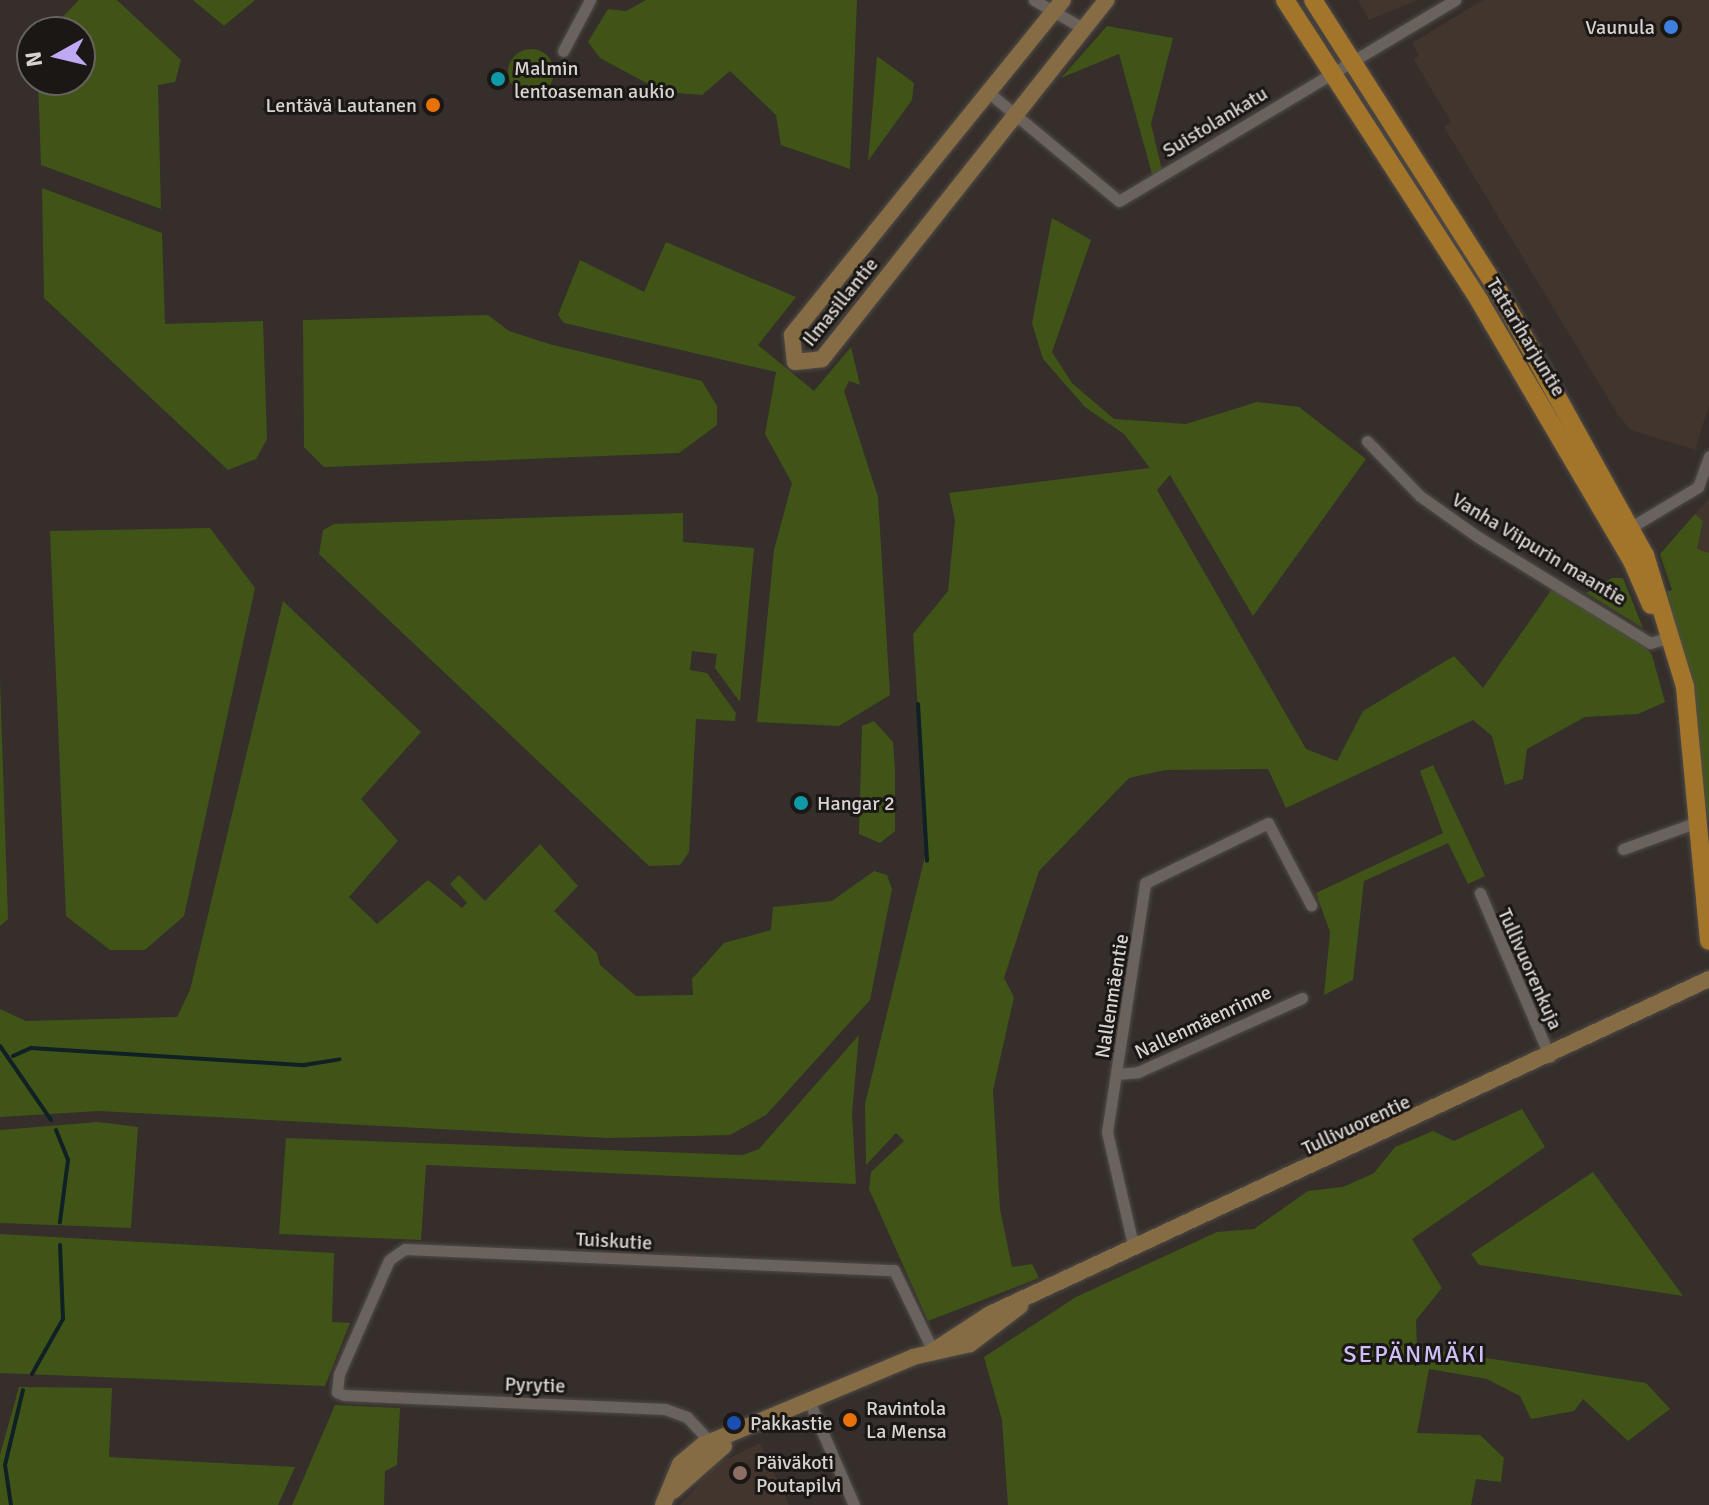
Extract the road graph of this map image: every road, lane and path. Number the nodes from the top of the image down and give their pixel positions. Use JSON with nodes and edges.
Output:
{"nodes":[{"id":1,"x":590,"y":0,"type":"edge"},
{"id":2,"x":1034,"y":0,"type":"edge"},
{"id":3,"x":1107,"y":0,"type":"edge"},
{"id":4,"x":1285,"y":0,"type":"edge"},
{"id":5,"x":1313,"y":0,"type":"edge"},
{"id":6,"x":1455,"y":0,"type":"edge"},
{"id":7,"x":1058,"y":5,"type":"edge"},
{"id":8,"x":1084,"y":29,"type":"junction"},
{"id":9,"x":563,"y":51,"type":"dead end"},
{"id":10,"x":1349,"y":59,"type":"junction"},
{"id":11,"x":1329,"y":72,"type":"junction"},
{"id":12,"x":988,"y":92,"type":"junction"},
{"id":13,"x":1015,"y":115,"type":"junction"},
{"id":14,"x":1367,"y":441,"type":"dead end"},
{"id":15,"x":1709,"y":456,"type":"edge"},
{"id":16,"x":1625,"y":531,"type":"junction"},
{"id":17,"x":1663,"y":639,"type":"junction"},
{"id":18,"x":1685,"y":719,"type":"junction"},
{"id":19,"x":1697,"y":822,"type":"junction"},
{"id":20,"x":1623,"y":849,"type":"dead end"},
{"id":21,"x":1709,"y":872,"type":"edge"},
{"id":22,"x":1480,"y":893,"type":"dead end"},
{"id":23,"x":1311,"y":905,"type":"dead end"},
{"id":24,"x":1709,"y":941,"type":"edge"},
{"id":25,"x":1709,"y":979,"type":"edge"},
{"id":26,"x":1302,"y":998,"type":"dead end"},
{"id":27,"x":1550,"y":1058,"type":"junction"},
{"id":28,"x":1117,"y":1074,"type":"junction"},
{"id":29,"x":1134,"y":1249,"type":"junction"},
{"id":30,"x":933,"y":1351,"type":"junction"},
{"id":31,"x":337,"y":1392,"type":"joint"},
{"id":32,"x":808,"y":1402,"type":"junction"},
{"id":33,"x":714,"y":1445,"type":"junction"},
{"id":34,"x":663,"y":1504,"type":"edge"},
{"id":35,"x":854,"y":1505,"type":"edge"}],
"edges":[{"from":1,"to":9,"type":"street"},
{"from":2,"to":7,"type":"street"},
{"from":3,"to":8,"type":"main road","name":"Ilmasillantie"},
{"from":4,"to":11,"type":"main road","name":"Tattariharjuntie"},
{"from":5,"to":10,"type":"main road","name":"Tattariharjuntie"},
{"from":6,"to":10,"type":"street","name":"Suistolankatu"},
{"from":7,"to":8,"type":"street"},
{"from":7,"to":12,"type":"main road","name":"Ilmasillantie"},
{"from":8,"to":13,"type":"main road","name":"Ilmasillantie"},
{"from":10,"to":11,"type":"street","name":"Suistolankatu"},
{"from":10,"to":16,"type":"main road","name":"Tattariharjuntie"},
{"from":11,"to":13,"type":"street","name":"Suistolankatu"},
{"from":11,"to":16,"type":"main road","name":"Tattariharjuntie"},
{"from":12,"to":13,"type":"street"},
{"from":12,"to":13,"type":"main road","name":"Ilmasillantie"},
{"from":14,"to":17,"type":"street","name":"Vanha Viipurin maantie"},
{"from":15,"to":16,"type":"street"},
{"from":16,"to":17,"type":"main road","name":"Tattariharjuntie"},
{"from":16,"to":18,"type":"main road","name":"Tattariharjuntie"},
{"from":17,"to":18,"type":"main road","name":"Tattariharjuntie"},
{"from":18,"to":19,"type":"main road","name":"Tattariharjuntie"},
{"from":19,"to":20,"type":"street"},
{"from":19,"to":21,"type":"main road","name":"Tattariharjuntie"},
{"from":19,"to":24,"type":"main road","name":"Tattariharjuntie"},
{"from":22,"to":27,"type":"street","name":"Tullivuorenkuja"},
{"from":23,"to":28,"type":"street","name":"Nallenmäentie"},
{"from":25,"to":27,"type":"main road","name":"Tullivuorentie"},
{"from":26,"to":28,"type":"street","name":"Nallenmäenrinne"},
{"from":27,"to":29,"type":"main road","name":"Tullivuorentie"},
{"from":28,"to":29,"type":"street","name":"Nallenmäentie"},
{"from":29,"to":30,"type":"main road","name":"Tullivuorentie"},
{"from":30,"to":31,"type":"street","name":"Tuiskutie"},
{"from":30,"to":32,"type":"main road","name":"Tullivuorentie"},
{"from":31,"to":33,"type":"street","name":"Pyrytie"},
{"from":32,"to":33,"type":"main road","name":"Tullivuorentie"},
{"from":32,"to":35,"type":"street"},
{"from":33,"to":34,"type":"main road","name":"Tullivuorentie"}]}
